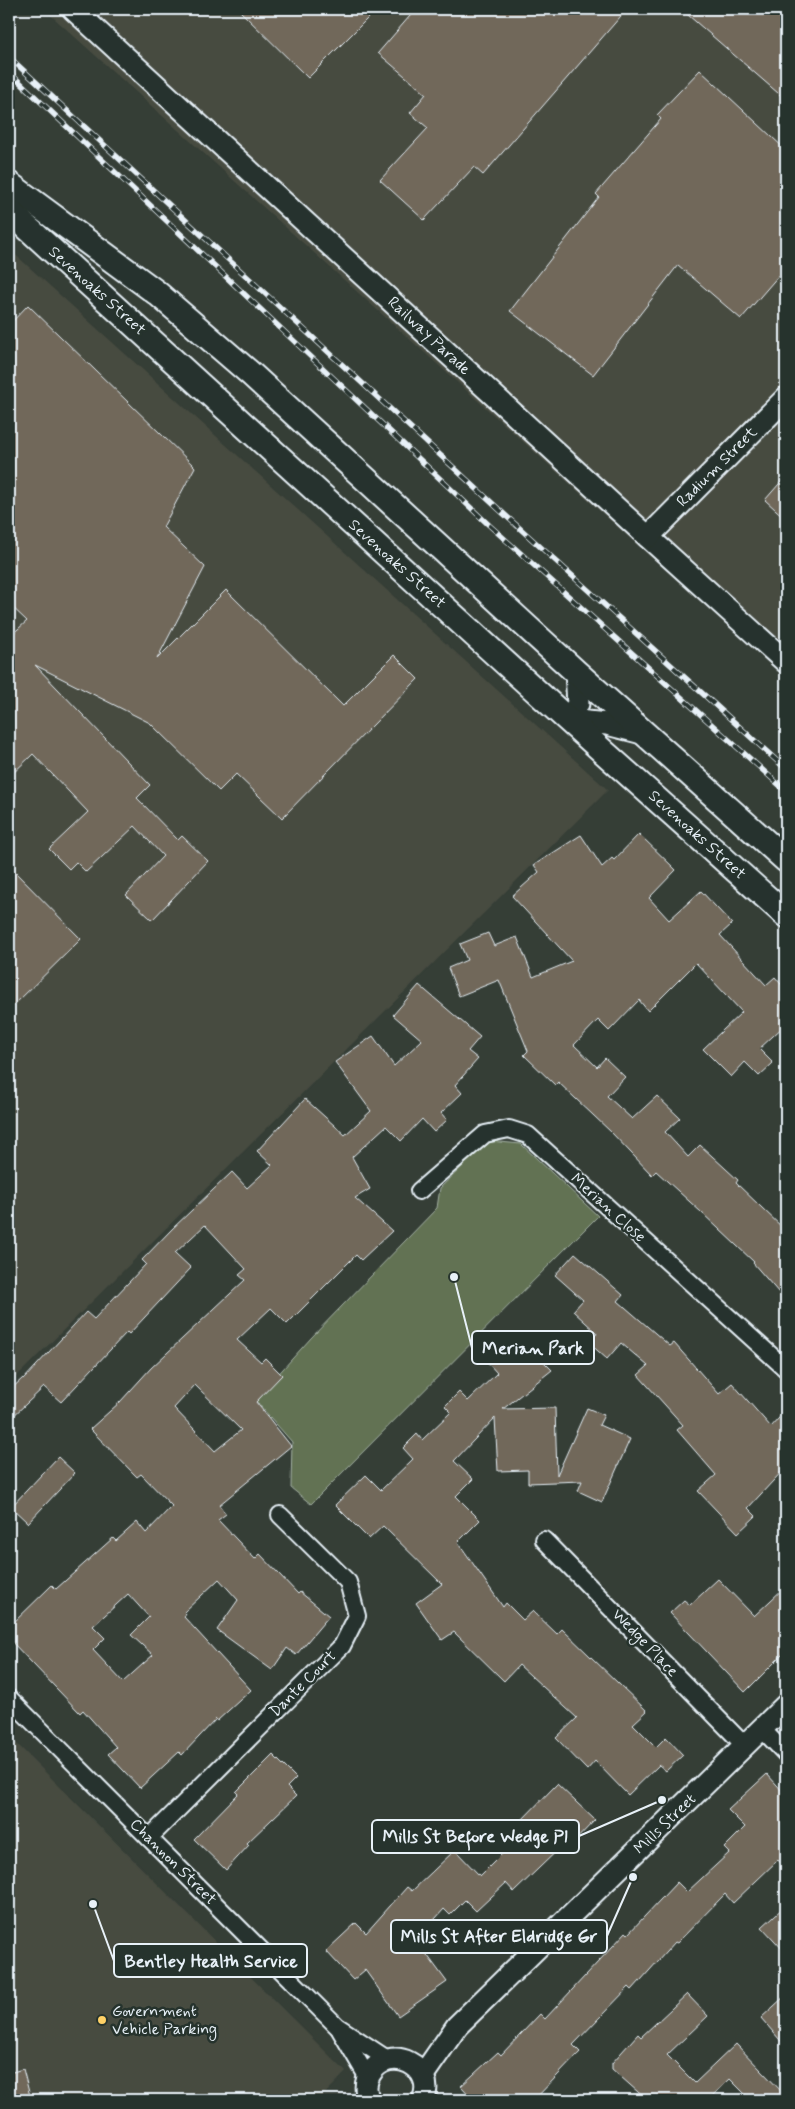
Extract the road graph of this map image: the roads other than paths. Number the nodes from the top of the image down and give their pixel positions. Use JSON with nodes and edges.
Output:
{"nodes":[{"id":1,"x":73,"y":9,"type":"edge"},
{"id":2,"x":9,"y":184,"type":"edge"},
{"id":3,"x":9,"y":211,"type":"edge"},
{"id":4,"x":786,"y":398,"type":"edge"},
{"id":5,"x":648,"y":537,"type":"junction"},
{"id":6,"x":786,"y":662,"type":"edge"},
{"id":7,"x":576,"y":672,"type":"junction"},
{"id":8,"x":568,"y":720,"type":"junction"},
{"id":9,"x":646,"y":734,"type":"junction"},
{"id":10,"x":786,"y":860,"type":"edge"},
{"id":11,"x":786,"y":915,"type":"edge"},
{"id":12,"x":418,"y":1191,"type":"dead end"},
{"id":13,"x":786,"y":1369,"type":"edge"},
{"id":14,"x":280,"y":1515,"type":"dead end"},
{"id":15,"x":544,"y":1540,"type":"dead end"},
{"id":16,"x":9,"y":1698,"type":"edge"},
{"id":17,"x":786,"y":1705,"type":"edge"},
{"id":18,"x":762,"y":1729,"type":"junction"},
{"id":19,"x":745,"y":1746,"type":"junction"},
{"id":20,"x":786,"y":1754,"type":"edge"},
{"id":21,"x":149,"y":1838,"type":"junction"},
{"id":22,"x":337,"y":2026,"type":"junction"},
{"id":23,"x":458,"y":2026,"type":"junction"},
{"id":24,"x":396,"y":2060,"type":"junction"},
{"id":25,"x":423,"y":2075,"type":"junction"},
{"id":26,"x":367,"y":2094,"type":"edge"},
{"id":27,"x":424,"y":2099,"type":"edge"}],
"edges":[{"from":1,"to":5,"type":"street","name":"Railway Parade"},
{"from":2,"to":7,"type":"main road","name":"Sevenoaks Street"},
{"from":3,"to":8,"type":"main road","name":"Sevenoaks Street"},
{"from":4,"to":5,"type":"street","name":"Radium Street"},
{"from":5,"to":6,"type":"street","name":"Railway Parade"},
{"from":7,"to":8,"type":"street"},
{"from":7,"to":9,"type":"main road","name":"Sevenoaks Street"},
{"from":8,"to":9,"type":"street"},
{"from":8,"to":11,"type":"main road","name":"Sevenoaks Street"},
{"from":9,"to":10,"type":"main road","name":"Sevenoaks Street"},
{"from":12,"to":13,"type":"street","name":"Merian Close"},
{"from":14,"to":21,"type":"street","name":"Dante Court"},
{"from":15,"to":19,"type":"street","name":"Wedge Place"},
{"from":16,"to":21,"type":"street","name":"Channon Street"},
{"from":17,"to":18,"type":"street","name":"Mills Street"},
{"from":18,"to":19,"type":"street","name":"Mills Street"},
{"from":18,"to":20,"type":"street"},
{"from":19,"to":23,"type":"street","name":"Mills Street"},
{"from":21,"to":22,"type":"street","name":"Channon Street"},
{"from":22,"to":24,"type":"street","name":"Channon Street"},
{"from":22,"to":26,"type":"street","name":"Channon Street"},
{"from":23,"to":24,"type":"street","name":"Mills Street"},
{"from":23,"to":25,"type":"street","name":"Mills Street"},
{"from":24,"to":25,"type":"street"},
{"from":24,"to":26,"type":"street","name":"Mills Street"},
{"from":25,"to":27,"type":"street"}]}
